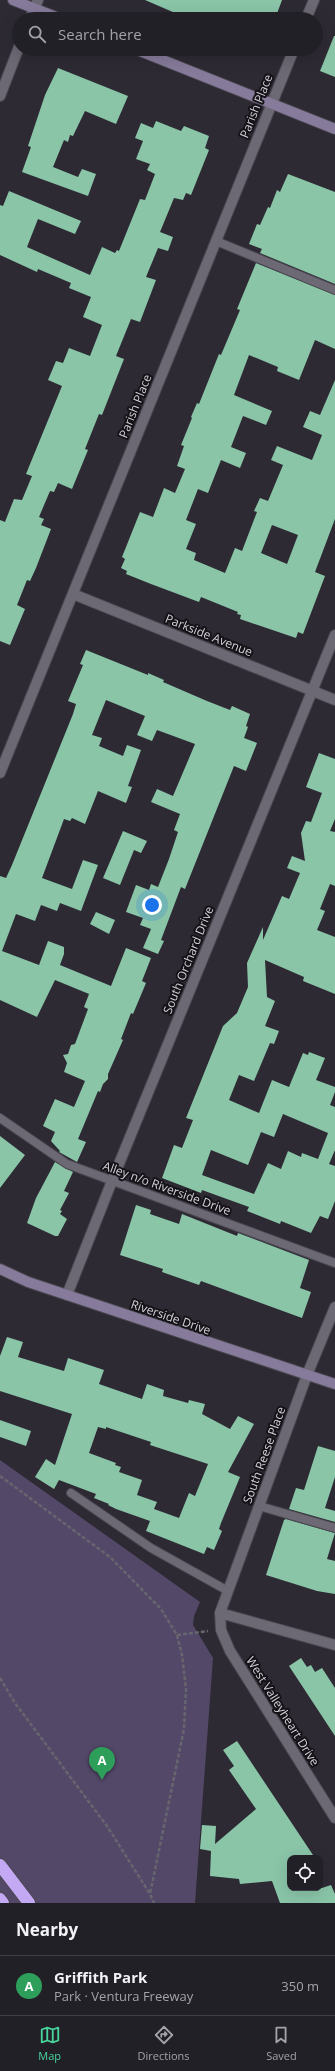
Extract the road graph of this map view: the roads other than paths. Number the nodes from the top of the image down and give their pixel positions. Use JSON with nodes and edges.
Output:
{"nodes":[{"id":1,"x":13,"y":0,"type":"edge"},
{"id":2,"x":314,"y":0,"type":"edge"},
{"id":3,"x":36,"y":4,"type":"edge"},
{"id":4,"x":49,"y":12,"type":"edge"},
{"id":5,"x":309,"y":12,"type":"edge"},
{"id":6,"x":16,"y":56,"type":"edge"},
{"id":7,"x":152,"y":56,"type":"edge"},
{"id":8,"x":291,"y":56,"type":"edge"},
{"id":9,"x":0,"y":96,"type":"edge"},
{"id":10,"x":270,"y":103,"type":"junction"},
{"id":11,"x":335,"y":129,"type":"edge"},
{"id":12,"x":216,"y":241,"type":"junction"},
{"id":13,"x":335,"y":290,"type":"edge"},
{"id":14,"x":73,"y":594,"type":"junction"},
{"id":15,"x":335,"y":635,"type":"edge"},
{"id":16,"x":312,"y":691,"type":"junction"},
{"id":17,"x":335,"y":700,"type":"edge"},
{"id":18,"x":0,"y":773,"type":"edge"},
{"id":19,"x":0,"y":1118,"type":"edge"},
{"id":20,"x":112,"y":1181,"type":"junction"},
{"id":21,"x":335,"y":1263,"type":"edge"},
{"id":22,"x":0,"y":1269,"type":"edge"},
{"id":23,"x":67,"y":1295,"type":"junction"},
{"id":24,"x":335,"y":1307,"type":"edge"},
{"id":25,"x":307,"y":1375,"type":"junction"},
{"id":26,"x":335,"y":1384,"type":"edge"},
{"id":27,"x":70,"y":1493,"type":"dead end"},
{"id":28,"x":259,"y":1506,"type":"junction"},
{"id":29,"x":335,"y":1528,"type":"edge"},
{"id":30,"x":228,"y":1591,"type":"junction"},
{"id":31,"x":220,"y":1613,"type":"junction"},
{"id":32,"x":335,"y":1645,"type":"edge"},
{"id":33,"x":335,"y":1818,"type":"edge"},
{"id":34,"x":0,"y":1865,"type":"edge"},
{"id":35,"x":0,"y":1899,"type":"edge"},
{"id":36,"x":3,"y":1903,"type":"edge"},
{"id":37,"x":29,"y":1903,"type":"edge"}],
"edges":[{"from":1,"to":3,"type":"main road"},
{"from":2,"to":5,"type":"street"},
{"from":3,"to":4,"type":"main road"},
{"from":6,"to":9,"type":"street"},
{"from":7,"to":10,"type":"main road"},
{"from":8,"to":10,"type":"street","name":"Parish Place"},
{"from":10,"to":11,"type":"main road"},
{"from":10,"to":12,"type":"street","name":"Parish Place"},
{"from":12,"to":13,"type":"lane"},
{"from":12,"to":14,"type":"street","name":"Parish Place"},
{"from":14,"to":16,"type":"street","name":"Parkside Avenue"},
{"from":14,"to":18,"type":"street","name":"Parish Place"},
{"from":15,"to":16,"type":"street","name":"South Orchard Drive"},
{"from":16,"to":17,"type":"street","name":"Parkside Avenue"},
{"from":16,"to":20,"type":"street","name":"South Orchard Drive"},
{"from":19,"to":20,"type":"lane","name":"Alley n/o Riverside Drive"},
{"from":20,"to":21,"type":"lane","name":"Alley n/o Riverside Drive"},
{"from":20,"to":23,"type":"street","name":"South Orchard Drive"},
{"from":22,"to":23,"type":"main road","name":"Riverside Drive"},
{"from":23,"to":25,"type":"main road","name":"Riverside Drive"},
{"from":24,"to":25,"type":"street","name":"South Reese Place"},
{"from":25,"to":26,"type":"main road","name":"Riverside Drive"},
{"from":25,"to":28,"type":"street","name":"South Reese Place"},
{"from":27,"to":30,"type":"lane"},
{"from":28,"to":29,"type":"lane"},
{"from":28,"to":30,"type":"street","name":"South Reese Place"},
{"from":30,"to":31,"type":"street","name":"South Reese Place"},
{"from":31,"to":32,"type":"street"},
{"from":31,"to":33,"type":"street","name":"West Valleyheart Drive"},
{"from":34,"to":37,"type":"highway"},
{"from":35,"to":36,"type":"highway"}]}
